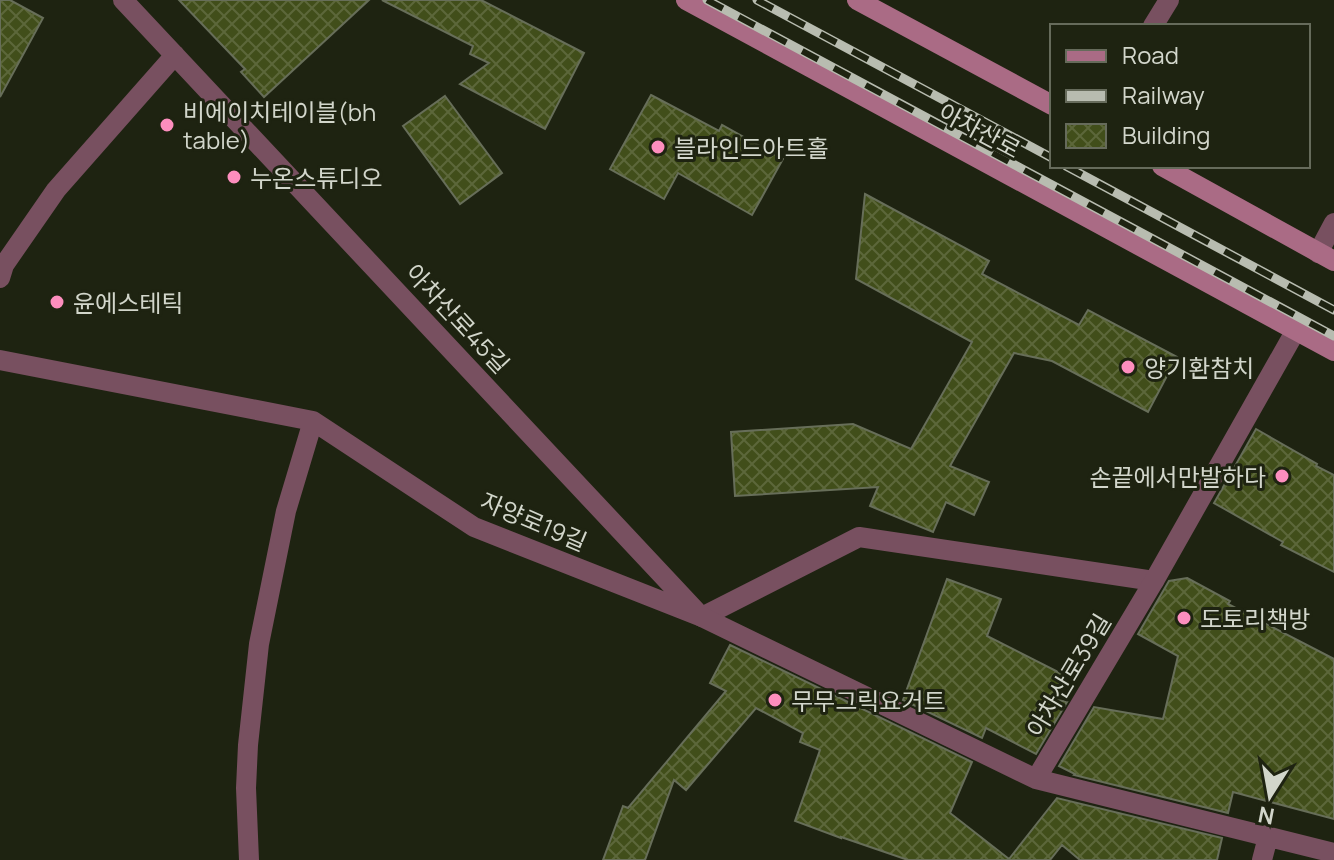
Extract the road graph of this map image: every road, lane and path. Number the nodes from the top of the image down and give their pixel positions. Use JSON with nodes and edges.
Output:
{"nodes":[{"id":1,"x":123,"y":0,"type":"edge"},
{"id":2,"x":686,"y":0,"type":"edge"},
{"id":3,"x":857,"y":0,"type":"edge"},
{"id":4,"x":1169,"y":0,"type":"edge"},
{"id":5,"x":1154,"y":24,"type":"edge"},
{"id":6,"x":175,"y":55,"type":"junction"},
{"id":7,"x":1050,"y":104,"type":"edge"},
{"id":8,"x":1166,"y":168,"type":"edge"},
{"id":9,"x":1334,"y":223,"type":"edge"},
{"id":10,"x":1326,"y":257,"type":"edge"},
{"id":11,"x":0,"y":278,"type":"edge"},
{"id":12,"x":1296,"y":330,"type":"junction"},
{"id":13,"x":1334,"y":351,"type":"edge"},
{"id":14,"x":0,"y":360,"type":"edge"},
{"id":15,"x":313,"y":421,"type":"junction"},
{"id":16,"x":1154,"y":581,"type":"junction"},
{"id":17,"x":702,"y":617,"type":"junction"},
{"id":18,"x":1036,"y":779,"type":"junction"},
{"id":19,"x":1268,"y":837,"type":"junction"},
{"id":20,"x":1334,"y":853,"type":"edge"},
{"id":21,"x":249,"y":860,"type":"edge"},
{"id":22,"x":1262,"y":860,"type":"edge"}],
"edges":[{"from":1,"to":6,"type":"street","name":"아차산로45길"},
{"from":2,"to":12,"type":"main road","name":"아차산로"},
{"from":3,"to":7,"type":"main road"},
{"from":4,"to":5,"type":"street"},
{"from":6,"to":11,"type":"street"},
{"from":6,"to":17,"type":"street","name":"아차산로45길"},
{"from":8,"to":10,"type":"main road"},
{"from":9,"to":10,"type":"street"},
{"from":12,"to":13,"type":"main road","name":"아차산로"},
{"from":12,"to":16,"type":"street","name":"아차산로39길"},
{"from":14,"to":15,"type":"street","name":"자양로19길"},
{"from":15,"to":17,"type":"street","name":"자양로19길"},
{"from":15,"to":21,"type":"street"},
{"from":16,"to":17,"type":"street"},
{"from":16,"to":18,"type":"street","name":"아차산로39길"},
{"from":17,"to":18,"type":"street","name":"자양로19길"},
{"from":18,"to":19,"type":"street"},
{"from":19,"to":20,"type":"street"},
{"from":19,"to":22,"type":"street"}]}
